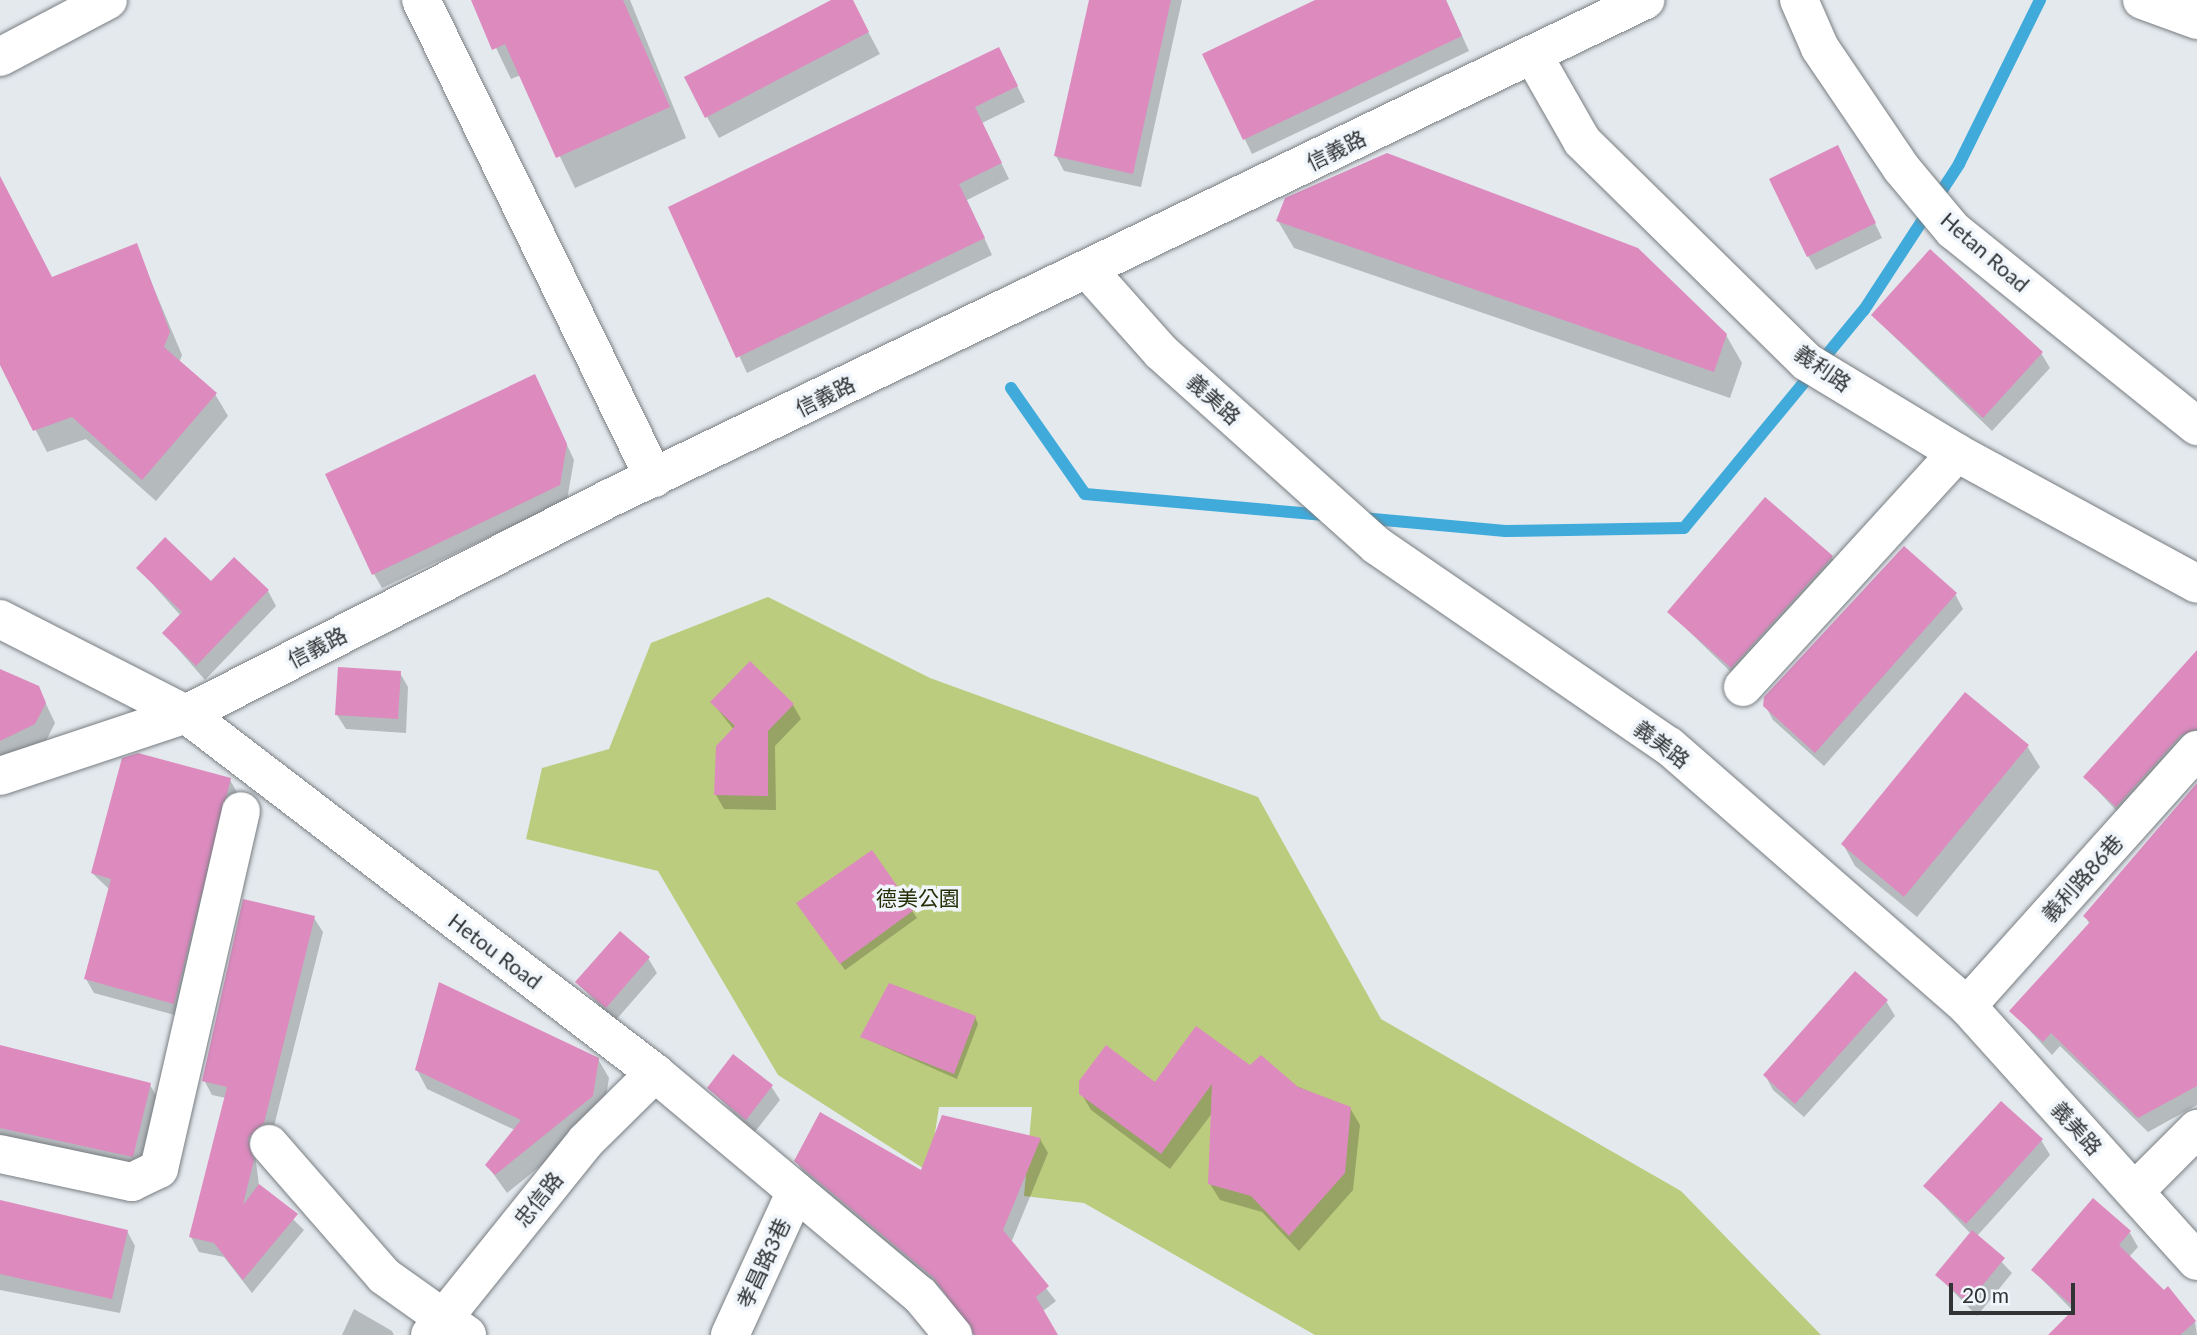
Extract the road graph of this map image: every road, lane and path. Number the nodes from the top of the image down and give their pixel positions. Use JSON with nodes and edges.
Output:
{"nodes":[{"id":1,"x":108,"y":0,"type":"edge"},
{"id":2,"x":421,"y":0,"type":"edge"},
{"id":3,"x":1645,"y":0,"type":"edge"},
{"id":4,"x":1799,"y":0,"type":"edge"},
{"id":5,"x":2142,"y":0,"type":"edge"},
{"id":6,"x":2197,"y":20,"type":"edge"},
{"id":7,"x":1533,"y":55,"type":"junction"},
{"id":8,"x":0,"y":57,"type":"edge"},
{"id":9,"x":1089,"y":271,"type":"junction"},
{"id":10,"x":2197,"y":426,"type":"edge"},
{"id":11,"x":1956,"y":453,"type":"junction"},
{"id":12,"x":653,"y":478,"type":"junction"},
{"id":13,"x":2197,"y":584,"type":"edge"},
{"id":14,"x":0,"y":619,"type":"edge"},
{"id":15,"x":1743,"y":687,"type":"dead end"},
{"id":16,"x":186,"y":714,"type":"junction"},
{"id":17,"x":2197,"y":750,"type":"edge"},
{"id":18,"x":0,"y":776,"type":"edge"},
{"id":19,"x":241,"y":811,"type":"dead end"},
{"id":20,"x":1967,"y":1006,"type":"junction"},
{"id":21,"x":655,"y":1073,"type":"junction"},
{"id":22,"x":2197,"y":1129,"type":"edge"},
{"id":23,"x":269,"y":1144,"type":"dead end"},
{"id":24,"x":0,"y":1154,"type":"edge"},
{"id":25,"x":796,"y":1191,"type":"junction"},
{"id":26,"x":2135,"y":1191,"type":"junction"},
{"id":27,"x":2197,"y":1261,"type":"edge"},
{"id":28,"x":447,"y":1330,"type":"edge"},
{"id":29,"x":730,"y":1335,"type":"edge"},
{"id":30,"x":953,"y":1335,"type":"edge"}],
"edges":[{"from":1,"to":8,"type":"street"},
{"from":2,"to":12,"type":"street"},
{"from":3,"to":7,"type":"street","name":"信義路"},
{"from":4,"to":10,"type":"street","name":"Hetan Road"},
{"from":5,"to":6,"type":"street"},
{"from":7,"to":9,"type":"street","name":"信義路"},
{"from":7,"to":11,"type":"street","name":"義利路"},
{"from":9,"to":12,"type":"street","name":"信義路"},
{"from":9,"to":20,"type":"street","name":"義美路"},
{"from":11,"to":13,"type":"street","name":"義利路"},
{"from":11,"to":15,"type":"street"},
{"from":12,"to":16,"type":"street","name":"信義路"},
{"from":14,"to":16,"type":"street","name":"Hetou Road"},
{"from":16,"to":18,"type":"street","name":"信義路"},
{"from":16,"to":21,"type":"street","name":"Hetou Road"},
{"from":17,"to":20,"type":"street","name":"義利路86巷"},
{"from":19,"to":24,"type":"street"},
{"from":20,"to":26,"type":"street","name":"義美路"},
{"from":21,"to":25,"type":"street","name":"Hetou Road"},
{"from":21,"to":28,"type":"street","name":"忠信路"},
{"from":22,"to":26,"type":"street"},
{"from":23,"to":28,"type":"street"},
{"from":25,"to":29,"type":"street","name":"孝昌路3巷"},
{"from":25,"to":30,"type":"street","name":"Hetou Road"},
{"from":26,"to":27,"type":"street","name":"義美路"}]}
